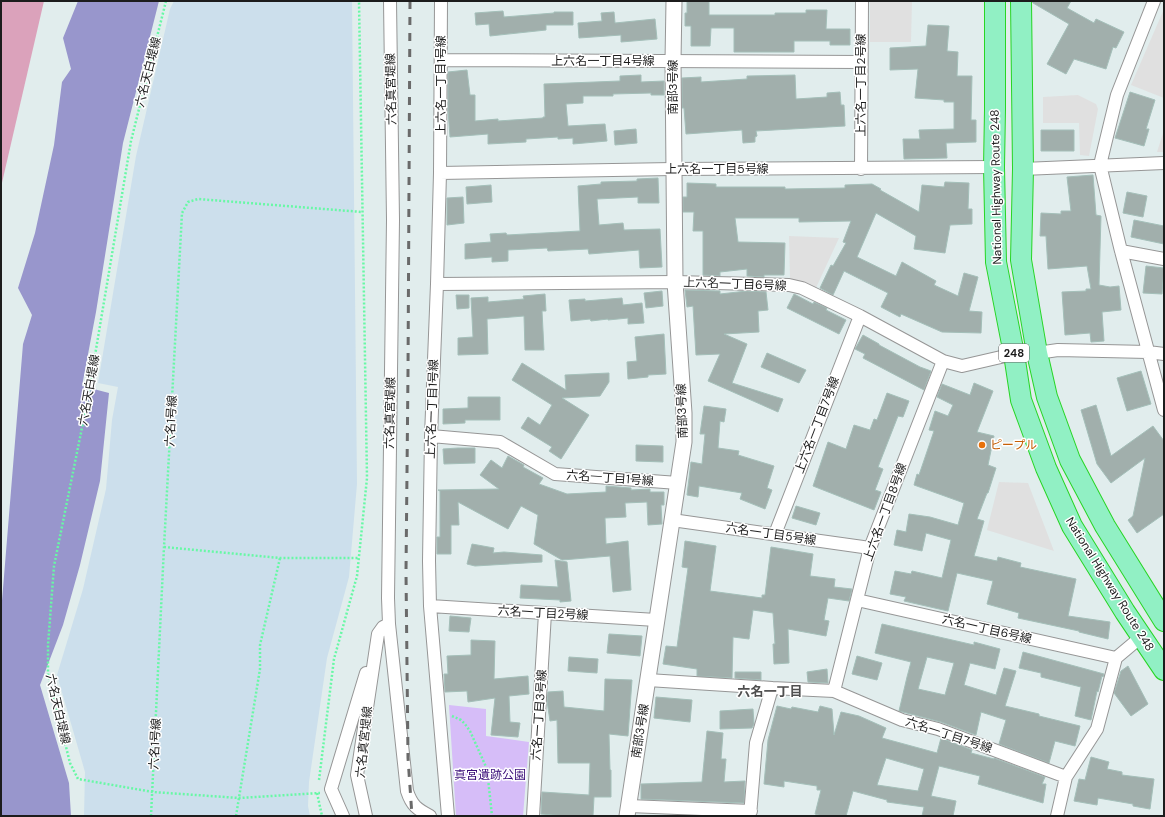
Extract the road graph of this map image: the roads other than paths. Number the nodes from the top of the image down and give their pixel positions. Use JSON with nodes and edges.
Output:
{"nodes":[{"id":1,"x":390,"y":1,"type":"edge"},
{"id":2,"x":441,"y":1,"type":"edge"},
{"id":3,"x":674,"y":1,"type":"edge"},
{"id":4,"x":862,"y":1,"type":"edge"},
{"id":5,"x":995,"y":1,"type":"edge"},
{"id":6,"x":1021,"y":1,"type":"edge"},
{"id":7,"x":1154,"y":1,"type":"edge"},
{"id":8,"x":441,"y":60,"type":"junction"},
{"id":9,"x":673,"y":61,"type":"junction"},
{"id":10,"x":861,"y":62,"type":"junction"},
{"id":11,"x":1164,"y":163,"type":"edge"},
{"id":12,"x":1100,"y":165,"type":"junction"},
{"id":13,"x":994,"y":167,"type":"junction"},
{"id":14,"x":673,"y":169,"type":"junction"},
{"id":15,"x":861,"y":169,"type":"junction"},
{"id":16,"x":1023,"y":169,"type":"junction"},
{"id":17,"x":440,"y":173,"type":"junction"},
{"id":18,"x":1121,"y":251,"type":"junction"},
{"id":19,"x":1164,"y":259,"type":"edge"},
{"id":20,"x":674,"y":282,"type":"junction"},
{"id":21,"x":438,"y":284,"type":"junction"},
{"id":22,"x":860,"y":316,"type":"junction"},
{"id":23,"x":1148,"y":352,"type":"junction"},
{"id":24,"x":1036,"y":353,"type":"junction"},
{"id":25,"x":1014,"y":354,"type":"junction"},
{"id":26,"x":1164,"y":354,"type":"edge"},
{"id":27,"x":943,"y":361,"type":"junction"},
{"id":28,"x":1164,"y":410,"type":"edge"},
{"id":29,"x":431,"y":436,"type":"junction"},
{"id":30,"x":678,"y":483,"type":"junction"},
{"id":31,"x":672,"y":520,"type":"junction"},
{"id":32,"x":775,"y":534,"type":"junction"},
{"id":33,"x":870,"y":548,"type":"junction"},
{"id":34,"x":857,"y":600,"type":"junction"},
{"id":35,"x":430,"y":606,"type":"junction"},
{"id":36,"x":546,"y":613,"type":"junction"},
{"id":37,"x":656,"y":620,"type":"junction"},
{"id":38,"x":1164,"y":620,"type":"edge"},
{"id":39,"x":389,"y":624,"type":"junction"},
{"id":40,"x":378,"y":634,"type":"junction"},
{"id":41,"x":1141,"y":637,"type":"junction"},
{"id":42,"x":1116,"y":658,"type":"junction"},
{"id":43,"x":1164,"y":670,"type":"edge"},
{"id":44,"x":648,"y":680,"type":"junction"},
{"id":45,"x":772,"y":688,"type":"junction"},
{"id":46,"x":834,"y":691,"type":"junction"},
{"id":47,"x":1066,"y":777,"type":"junction"},
{"id":48,"x":628,"y":811,"type":"edge"},
{"id":49,"x":750,"y":813,"type":"edge"},
{"id":50,"x":343,"y":816,"type":"edge"},
{"id":51,"x":366,"y":816,"type":"edge"},
{"id":52,"x":430,"y":816,"type":"edge"},
{"id":53,"x":448,"y":816,"type":"edge"},
{"id":54,"x":533,"y":816,"type":"edge"},
{"id":55,"x":1058,"y":816,"type":"edge"}],
"edges":[{"from":1,"to":39,"type":"street","name":"六名真宮堤線"},
{"from":2,"to":8,"type":"street","name":"上六名一丁目1号線"},
{"from":3,"to":9,"type":"street","name":"南部3号線"},
{"from":4,"to":10,"type":"street","name":"上六名一丁目2号線"},
{"from":5,"to":13,"type":"highway","name":"National Highway Route 248","number":"248"},
{"from":6,"to":16,"type":"highway","name":"National Highway Route 248","number":"248"},
{"from":7,"to":12,"type":"street"},
{"from":8,"to":9,"type":"street","name":"上六名一丁目4号線"},
{"from":8,"to":17,"type":"street","name":"上六名一丁目1号線"},
{"from":9,"to":10,"type":"street","name":"上六名一丁目4号線"},
{"from":9,"to":14,"type":"street","name":"南部3号線"},
{"from":10,"to":15,"type":"street","name":"上六名一丁目2号線"},
{"from":11,"to":12,"type":"street"},
{"from":12,"to":16,"type":"street"},
{"from":12,"to":18,"type":"street"},
{"from":13,"to":15,"type":"street","name":"上六名一丁目5号線"},
{"from":13,"to":25,"type":"highway","name":"National Highway Route 248","number":"248"},
{"from":14,"to":15,"type":"street","name":"上六名一丁目5号線"},
{"from":14,"to":17,"type":"street","name":"上六名一丁目5号線"},
{"from":14,"to":20,"type":"street","name":"南部3号線"},
{"from":16,"to":24,"type":"highway","name":"National Highway Route 248","number":"248"},
{"from":17,"to":21,"type":"street","name":"上六名一丁目1号線"},
{"from":18,"to":19,"type":"street"},
{"from":18,"to":23,"type":"street"},
{"from":20,"to":21,"type":"street","name":"上六名一丁目6号線"},
{"from":20,"to":22,"type":"street","name":"上六名一丁目6号線"},
{"from":20,"to":30,"type":"street","name":"南部3号線"},
{"from":21,"to":29,"type":"street","name":"上六名一丁目1号線"},
{"from":22,"to":27,"type":"street","name":"上六名一丁目6号線"},
{"from":22,"to":32,"type":"street","name":"上六名一丁目7号線"},
{"from":23,"to":24,"type":"street","name":"上六名一丁目6号線"},
{"from":23,"to":26,"type":"street","name":"上六名一丁目6号線"},
{"from":23,"to":28,"type":"street"},
{"from":24,"to":25,"type":"street","name":"上六名一丁目6号線"},
{"from":24,"to":38,"type":"highway","name":"National Highway Route 248","number":"248"},
{"from":25,"to":27,"type":"street","name":"上六名一丁目6号線"},
{"from":25,"to":41,"type":"highway","name":"National Highway Route 248","number":"248"},
{"from":27,"to":33,"type":"street","name":"上六名一丁目8号線"},
{"from":29,"to":30,"type":"street","name":"六名一丁目1号線"},
{"from":29,"to":35,"type":"street","name":"上六名一丁目1号線"},
{"from":30,"to":31,"type":"street","name":"南部3号線"},
{"from":31,"to":32,"type":"street","name":"六名一丁目5号線"},
{"from":31,"to":37,"type":"street","name":"南部3号線"},
{"from":32,"to":33,"type":"street","name":"六名一丁目5号線"},
{"from":33,"to":34,"type":"street","name":"上六名一丁目8号線"},
{"from":34,"to":42,"type":"street","name":"六名一丁目6号線"},
{"from":34,"to":46,"type":"street","name":"上六名一丁目8号線"},
{"from":35,"to":36,"type":"street","name":"六名一丁目2号線"},
{"from":35,"to":53,"type":"street","name":"上六名一丁目1号線"},
{"from":36,"to":37,"type":"street","name":"六名一丁目2号線"},
{"from":36,"to":54,"type":"street","name":"六名一丁目3号線"},
{"from":37,"to":44,"type":"street","name":"南部3号線"},
{"from":39,"to":40,"type":"street"},
{"from":39,"to":52,"type":"street","name":"六名真宮堤線"},
{"from":40,"to":50,"type":"street"},
{"from":40,"to":51,"type":"street","name":"六名真宮堤線"},
{"from":41,"to":42,"type":"street"},
{"from":41,"to":43,"type":"highway","name":"National Highway Route 248","number":"248"},
{"from":42,"to":47,"type":"street"},
{"from":44,"to":45,"type":"street"},
{"from":44,"to":48,"type":"street","name":"南部3号線"},
{"from":45,"to":46,"type":"street"},
{"from":45,"to":49,"type":"street"},
{"from":46,"to":47,"type":"street","name":"六名一丁目7号線"},
{"from":47,"to":55,"type":"street"},
{"from":48,"to":49,"type":"street"}]}
